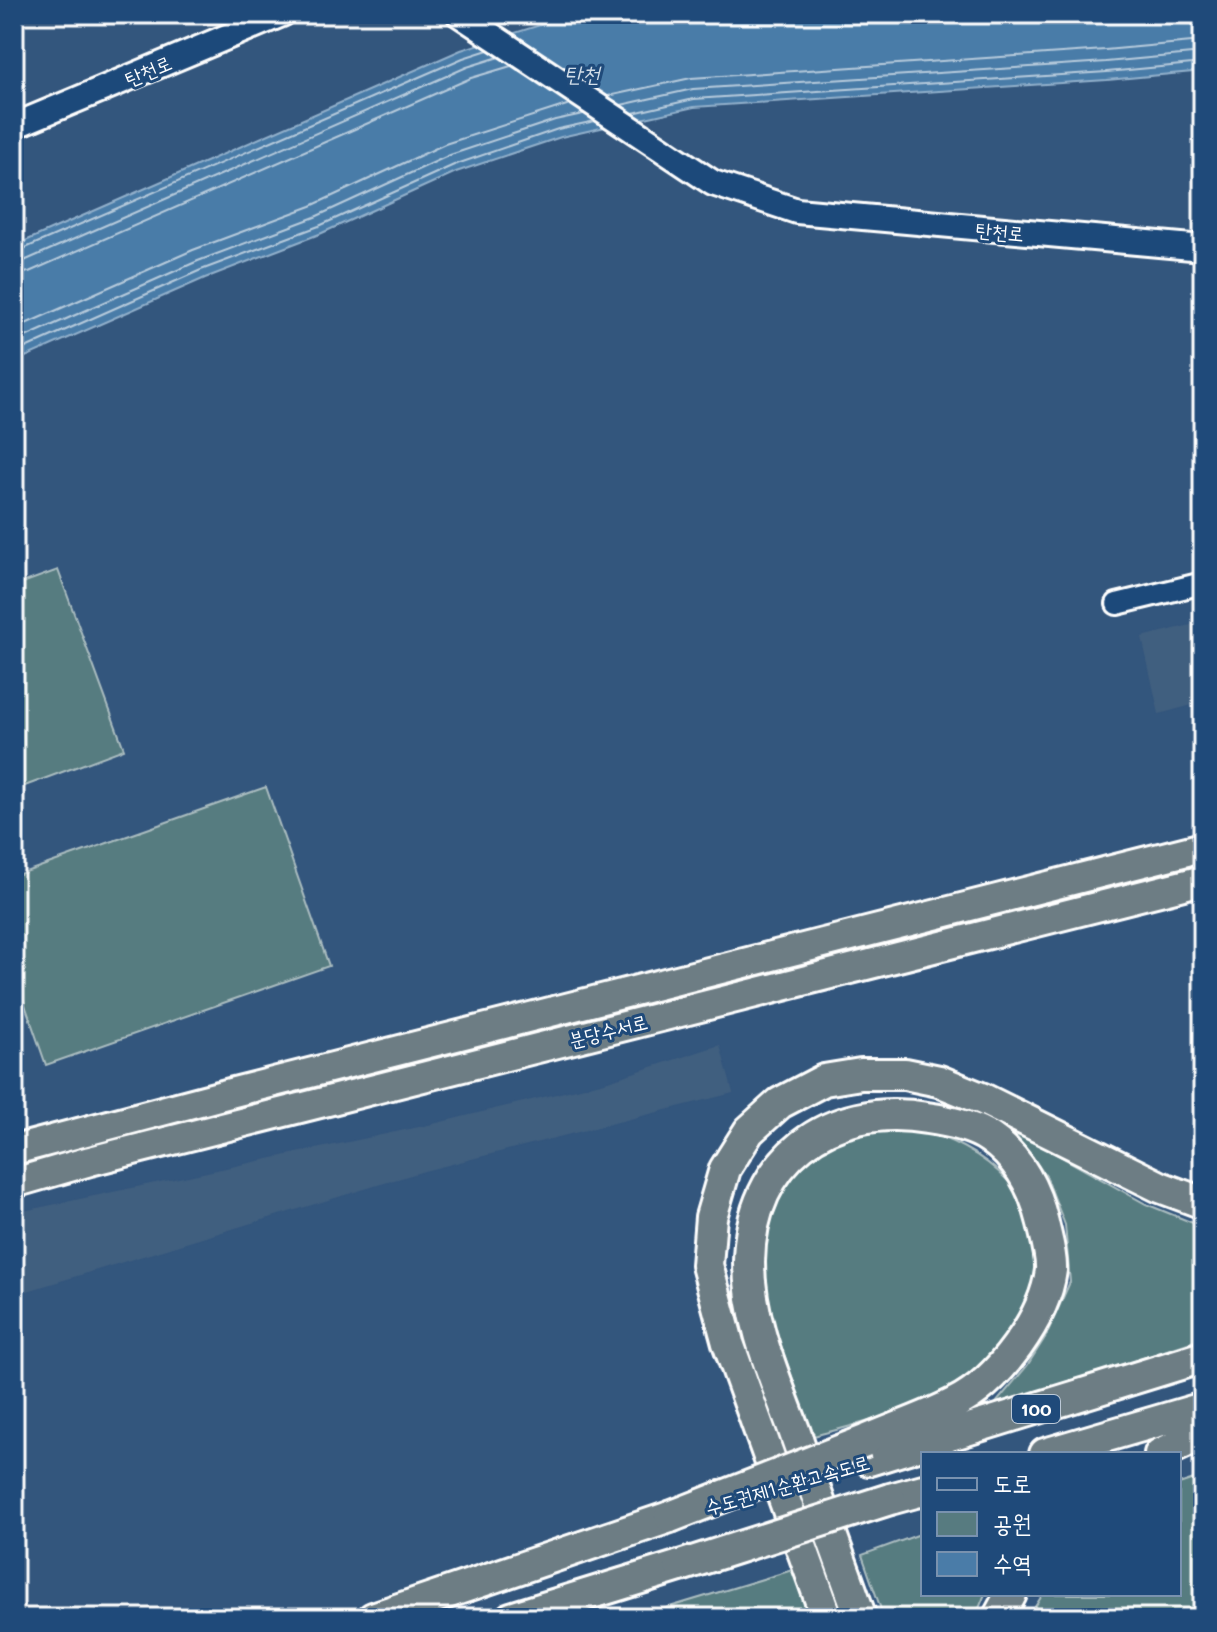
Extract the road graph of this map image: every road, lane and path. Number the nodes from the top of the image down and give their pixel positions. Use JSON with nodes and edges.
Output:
{"nodes":[{"id":1,"x":282,"y":14,"type":"edge"},
{"id":2,"x":464,"y":16,"type":"edge"},
{"id":3,"x":14,"y":126,"type":"edge"},
{"id":4,"x":1203,"y":248,"type":"edge"},
{"id":5,"x":1203,"y":583,"type":"edge"},
{"id":6,"x":1117,"y":604,"type":"dead end"},
{"id":7,"x":1203,"y":847,"type":"edge"},
{"id":8,"x":1203,"y":880,"type":"edge"},
{"id":9,"x":14,"y":1150,"type":"edge"},
{"id":10,"x":14,"y":1183,"type":"edge"},
{"id":11,"x":1203,"y":1203,"type":"edge"},
{"id":12,"x":1203,"y":1357,"type":"edge"},
{"id":13,"x":1203,"y":1408,"type":"edge"},
{"id":14,"x":1203,"y":1434,"type":"edge"},
{"id":15,"x":867,"y":1450,"type":"junction"},
{"id":16,"x":1052,"y":1452,"type":"edge"},
{"id":17,"x":1163,"y":1452,"type":"edge"},
{"id":18,"x":921,"y":1491,"type":"edge"},
{"id":19,"x":1010,"y":1596,"type":"edge"},
{"id":20,"x":373,"y":1618,"type":"edge"},
{"id":21,"x":511,"y":1618,"type":"edge"},
{"id":22,"x":827,"y":1618,"type":"edge"},
{"id":23,"x":861,"y":1618,"type":"edge"},
{"id":24,"x":998,"y":1618,"type":"edge"}],
"edges":[{"from":1,"to":3,"type":"main road","name":"탄천로"},
{"from":2,"to":4,"type":"main road","name":"탄천로"},
{"from":5,"to":6,"type":"street"},
{"from":7,"to":9,"type":"highway","name":"분당수서로"},
{"from":8,"to":10,"type":"highway","name":"분당수서로"},
{"from":11,"to":22,"type":"highway"},
{"from":12,"to":15,"type":"highway","name":"수도권제1순환고속도로","number":"100"},
{"from":13,"to":16,"type":"highway","number":"100"},
{"from":14,"to":17,"type":"highway"},
{"from":15,"to":20,"type":"highway","name":"수도권제1순환고속도로","number":"100","bridge":true},
{"from":15,"to":23,"type":"highway"},
{"from":18,"to":21,"type":"highway","bridge":true},
{"from":19,"to":24,"type":"highway"}]}
